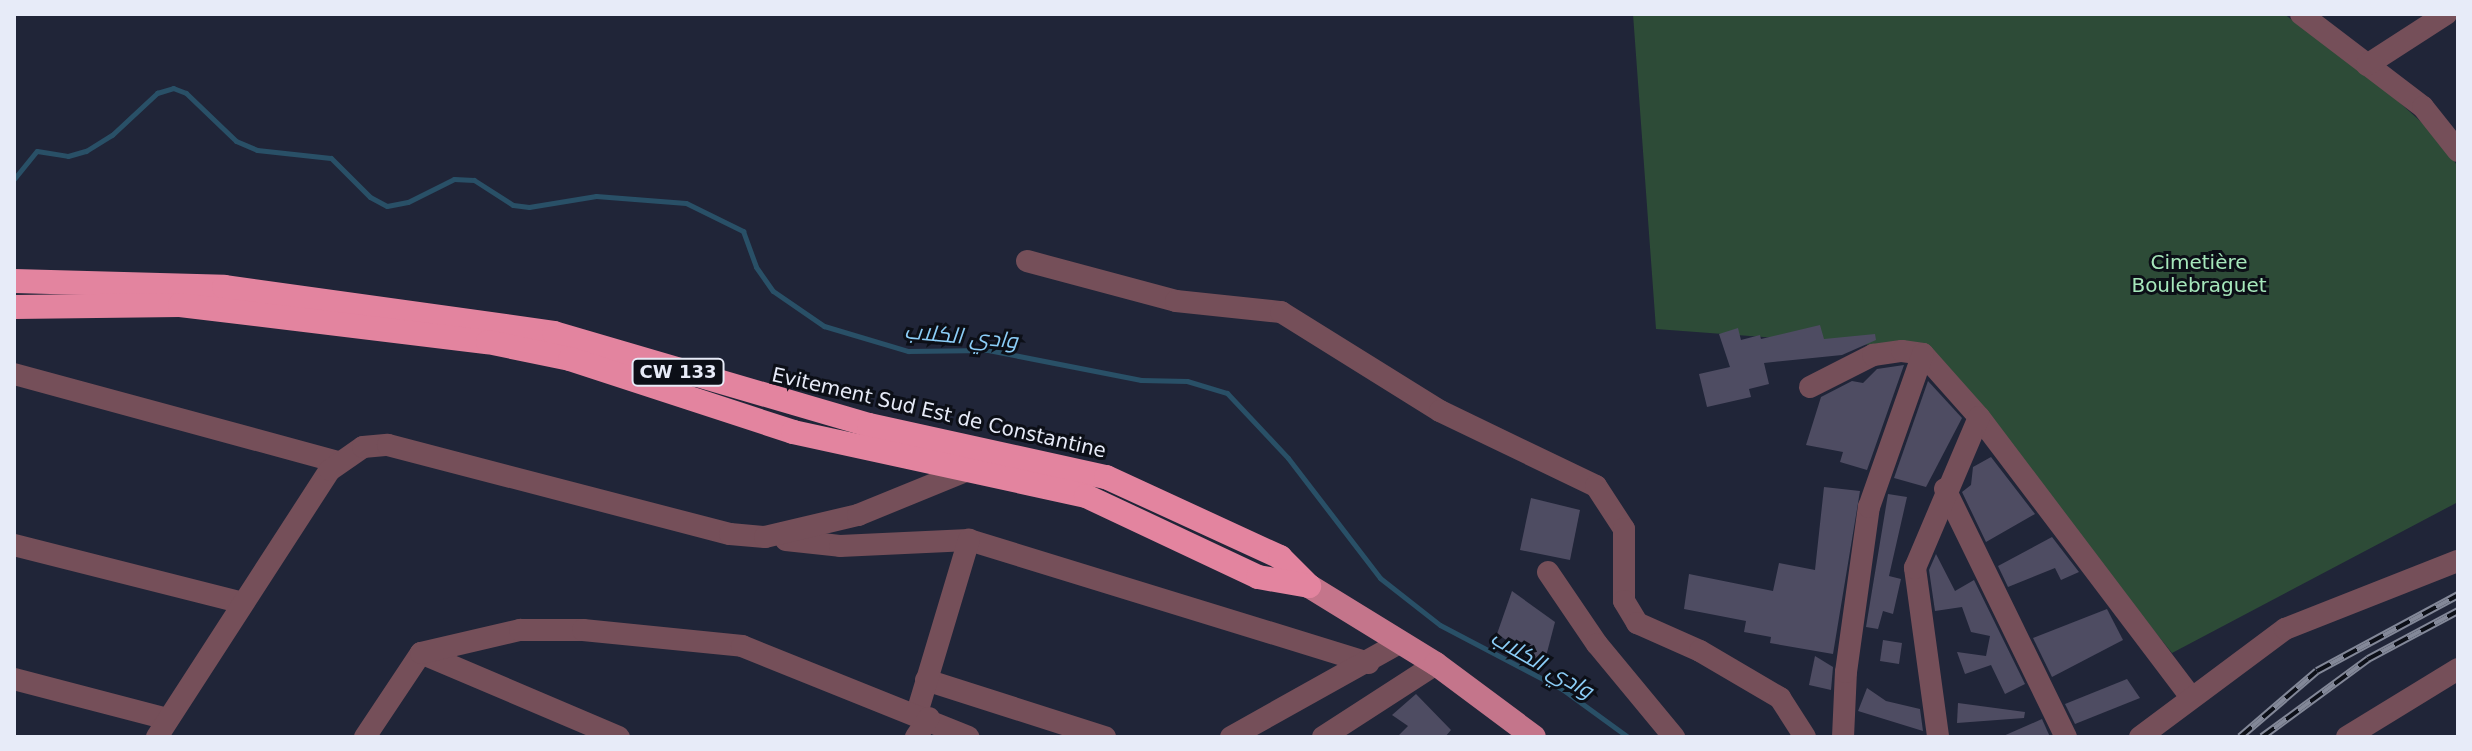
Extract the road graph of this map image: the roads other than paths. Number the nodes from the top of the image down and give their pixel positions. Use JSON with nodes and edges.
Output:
{"nodes":[{"id":1,"x":2301,"y":14,"type":"edge"},
{"id":2,"x":2446,"y":14,"type":"edge"},
{"id":3,"x":2367,"y":65,"type":"junction"},
{"id":4,"x":2458,"y":151,"type":"edge"},
{"id":5,"x":1027,"y":261,"type":"dead end"},
{"id":6,"x":14,"y":281,"type":"edge"},
{"id":7,"x":14,"y":307,"type":"edge"},
{"id":8,"x":1923,"y":354,"type":"junction"},
{"id":9,"x":14,"y":374,"type":"edge"},
{"id":10,"x":1810,"y":387,"type":"dead end"},
{"id":11,"x":1979,"y":417,"type":"junction"},
{"id":12,"x":980,"y":458,"type":"junction"},
{"id":13,"x":339,"y":462,"type":"junction"},
{"id":14,"x":1945,"y":489,"type":"junction"},
{"id":15,"x":765,"y":537,"type":"junction"},
{"id":16,"x":969,"y":540,"type":"junction"},
{"id":17,"x":14,"y":545,"type":"edge"},
{"id":18,"x":2458,"y":561,"type":"edge"},
{"id":19,"x":1548,"y":572,"type":"dead end"},
{"id":20,"x":1309,"y":586,"type":"joint"},
{"id":21,"x":243,"y":603,"type":"junction"},
{"id":22,"x":1399,"y":643,"type":"junction"},
{"id":23,"x":421,"y":653,"type":"junction"},
{"id":24,"x":1369,"y":663,"type":"junction"},
{"id":25,"x":1436,"y":664,"type":"junction"},
{"id":26,"x":2458,"y":669,"type":"edge"},
{"id":27,"x":14,"y":679,"type":"edge"},
{"id":28,"x":926,"y":680,"type":"junction"},
{"id":29,"x":2191,"y":697,"type":"junction"},
{"id":30,"x":923,"y":715,"type":"junction"},
{"id":31,"x":162,"y":728,"type":"edge"},
{"id":32,"x":1938,"y":736,"type":"edge"},
{"id":33,"x":365,"y":737,"type":"edge"},
{"id":34,"x":619,"y":737,"type":"edge"},
{"id":35,"x":916,"y":737,"type":"edge"},
{"id":36,"x":968,"y":737,"type":"edge"},
{"id":37,"x":1105,"y":737,"type":"edge"},
{"id":38,"x":1231,"y":737,"type":"edge"},
{"id":39,"x":1323,"y":737,"type":"edge"},
{"id":40,"x":1534,"y":737,"type":"edge"},
{"id":41,"x":1674,"y":737,"type":"edge"},
{"id":42,"x":1805,"y":737,"type":"edge"},
{"id":43,"x":1843,"y":737,"type":"edge"},
{"id":44,"x":2066,"y":737,"type":"edge"},
{"id":45,"x":2140,"y":737,"type":"edge"},
{"id":46,"x":2347,"y":737,"type":"edge"}],
"edges":[{"from":1,"to":3,"type":"street"},
{"from":2,"to":3,"type":"street"},
{"from":3,"to":4,"type":"street"},
{"from":5,"to":42,"type":"street"},
{"from":6,"to":12,"type":"highway","name":"Evitement Sud Est de Constantine","number":"CW 133"},
{"from":7,"to":12,"type":"highway","name":"Evitement Sud Est de Constantine","number":"CW 133"},
{"from":8,"to":10,"type":"street"},
{"from":8,"to":11,"type":"street"},
{"from":8,"to":43,"type":"street"},
{"from":9,"to":13,"type":"street"},
{"from":11,"to":14,"type":"street"},
{"from":11,"to":29,"type":"street"},
{"from":12,"to":15,"type":"street"},
{"from":12,"to":20,"type":"highway","name":"Evitement Sud Est de Constantine","number":"CW 133"},
{"from":13,"to":15,"type":"street"},
{"from":13,"to":21,"type":"street"},
{"from":14,"to":32,"type":"street"},
{"from":14,"to":44,"type":"street"},
{"from":15,"to":16,"type":"street"},
{"from":16,"to":24,"type":"street"},
{"from":16,"to":28,"type":"street"},
{"from":17,"to":21,"type":"street"},
{"from":18,"to":29,"type":"street"},
{"from":19,"to":41,"type":"street"},
{"from":20,"to":22,"type":"main road","name":"Evitement Sud Est de Constantine","number":"CW 133"},
{"from":21,"to":31,"type":"street"},
{"from":22,"to":24,"type":"street"},
{"from":22,"to":25,"type":"main road","name":"Evitement Sud Est de Constantine","number":"CW 133"},
{"from":23,"to":30,"type":"street"},
{"from":23,"to":33,"type":"street"},
{"from":23,"to":34,"type":"street"},
{"from":24,"to":38,"type":"street"},
{"from":25,"to":39,"type":"street"},
{"from":25,"to":40,"type":"main road","name":"Evitement Sud Est de Constantine","number":"CW 133"},
{"from":26,"to":46,"type":"street"},
{"from":27,"to":31,"type":"street"},
{"from":28,"to":30,"type":"street"},
{"from":28,"to":37,"type":"street"},
{"from":29,"to":45,"type":"street"},
{"from":30,"to":35,"type":"street"},
{"from":30,"to":36,"type":"street"}]}
